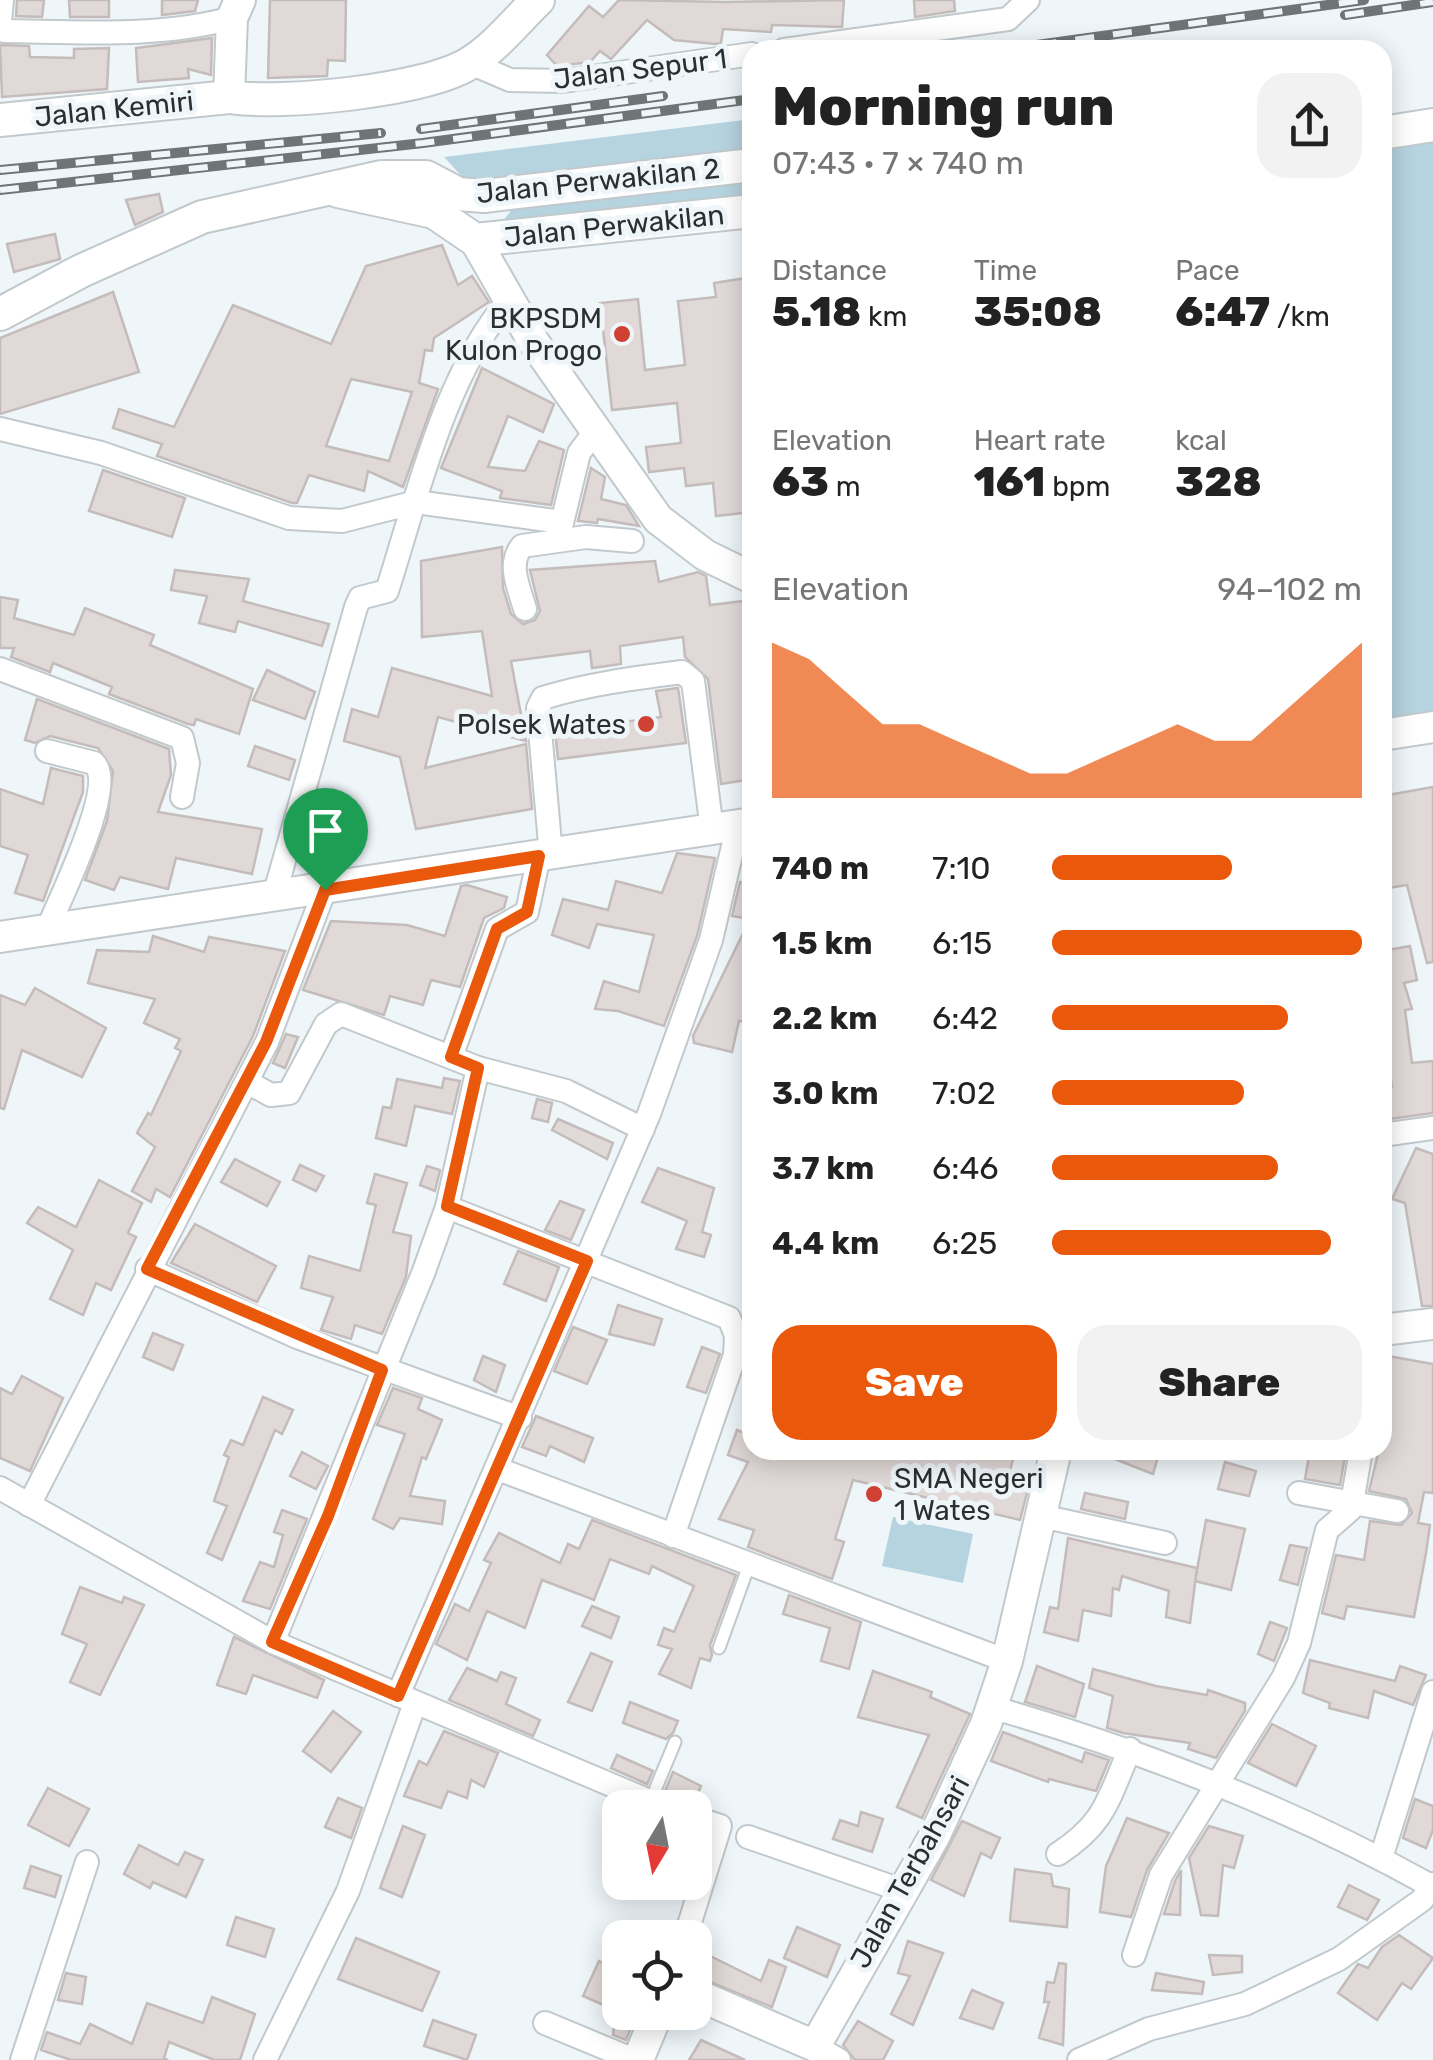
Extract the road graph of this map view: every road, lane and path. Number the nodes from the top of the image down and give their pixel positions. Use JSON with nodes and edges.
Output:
{"nodes":[{"id":1,"x":2,"y":0,"type":"edge"},
{"id":2,"x":538,"y":0,"type":"edge"},
{"id":3,"x":1028,"y":0,"type":"edge"},
{"id":4,"x":236,"y":9,"type":"edge"},
{"id":5,"x":0,"y":24,"type":"edge"},
{"id":6,"x":856,"y":40,"type":"edge"},
{"id":7,"x":742,"y":55,"type":"edge"},
{"id":8,"x":470,"y":63,"type":"junction"},
{"id":9,"x":229,"y":97,"type":"junction"},
{"id":10,"x":0,"y":120,"type":"edge"},
{"id":11,"x":1433,"y":125,"type":"edge"},
{"id":12,"x":1392,"y":131,"type":"edge"},
{"id":13,"x":742,"y":166,"type":"edge"},
{"id":14,"x":329,"y":189,"type":"junction"},
{"id":15,"x":742,"y":212,"type":"edge"},
{"id":16,"x":475,"y":240,"type":"junction"},
{"id":17,"x":509,"y":300,"type":"junction"},
{"id":18,"x":0,"y":314,"type":"edge"},
{"id":19,"x":0,"y":430,"type":"edge"},
{"id":20,"x":596,"y":430,"type":"junction"},
{"id":21,"x":416,"y":502,"type":"junction"},
{"id":22,"x":560,"y":530,"type":"junction"},
{"id":23,"x":632,"y":541,"type":"dead end"},
{"id":24,"x":742,"y":573,"type":"edge"},
{"id":25,"x":525,"y":609,"type":"dead end"},
{"id":26,"x":0,"y":669,"type":"edge"},
{"id":27,"x":1433,"y":726,"type":"edge"},
{"id":28,"x":1392,"y":733,"type":"edge"},
{"id":29,"x":47,"y":751,"type":"dead end"},
{"id":30,"x":182,"y":797,"type":"dead end"},
{"id":31,"x":734,"y":826,"type":"edge"},
{"id":32,"x":545,"y":856,"type":"junction"},
{"id":33,"x":325,"y":890,"type":"junction"},
{"id":34,"x":274,"y":896,"type":"junction"},
{"id":35,"x":48,"y":928,"type":"junction"},
{"id":36,"x":3,"y":942,"type":"edge"},
{"id":37,"x":451,"y":1057,"type":"junction"},
{"id":38,"x":478,"y":1068,"type":"junction"},
{"id":39,"x":247,"y":1082,"type":"junction"},
{"id":40,"x":1433,"y":1128,"type":"edge"},
{"id":41,"x":643,"y":1129,"type":"junction"},
{"id":42,"x":1392,"y":1134,"type":"edge"},
{"id":43,"x":447,"y":1206,"type":"junction"},
{"id":44,"x":587,"y":1261,"type":"junction"},
{"id":45,"x":147,"y":1269,"type":"junction"},
{"id":46,"x":1433,"y":1324,"type":"edge"},
{"id":47,"x":1392,"y":1329,"type":"edge"},
{"id":48,"x":382,"y":1370,"type":"junction"},
{"id":49,"x":520,"y":1418,"type":"junction"},
{"id":50,"x":1054,"y":1460,"type":"edge"},
{"id":51,"x":1359,"y":1460,"type":"edge"},
{"id":52,"x":498,"y":1468,"type":"junction"},
{"id":53,"x":0,"y":1488,"type":"edge"},
{"id":54,"x":1299,"y":1492,"type":"dead end"},
{"id":55,"x":1353,"y":1502,"type":"junction"},
{"id":56,"x":29,"y":1505,"type":"junction"},
{"id":57,"x":1397,"y":1511,"type":"dead end"},
{"id":58,"x":1041,"y":1516,"type":"junction"},
{"id":59,"x":673,"y":1536,"type":"junction"},
{"id":60,"x":1165,"y":1543,"type":"dead end"},
{"id":61,"x":750,"y":1565,"type":"junction"},
{"id":62,"x":272,"y":1642,"type":"junction"},
{"id":63,"x":719,"y":1648,"type":"dead end"},
{"id":64,"x":1007,"y":1661,"type":"junction"},
{"id":65,"x":1433,"y":1692,"type":"edge"},
{"id":66,"x":407,"y":1699,"type":"junction"},
{"id":67,"x":991,"y":1707,"type":"junction"},
{"id":68,"x":675,"y":1742,"type":"dead end"},
{"id":69,"x":1130,"y":1749,"type":"junction"},
{"id":70,"x":1216,"y":1785,"type":"junction"},
{"id":71,"x":622,"y":1790,"type":"edge"},
{"id":72,"x":662,"y":1790,"type":"edge"},
{"id":73,"x":712,"y":1824,"type":"edge"},
{"id":74,"x":732,"y":1831,"type":"junction"},
{"id":75,"x":1058,"y":1854,"type":"dead end"},
{"id":76,"x":1381,"y":1858,"type":"junction"},
{"id":77,"x":88,"y":1862,"type":"dead end"},
{"id":78,"x":902,"y":1890,"type":"junction"},
{"id":79,"x":1430,"y":1895,"type":"edge"},
{"id":80,"x":693,"y":1920,"type":"edge"},
{"id":81,"x":1134,"y":1954,"type":"dead end"},
{"id":82,"x":712,"y":2002,"type":"edge"},
{"id":83,"x":545,"y":2023,"type":"dead end"},
{"id":84,"x":650,"y":2030,"type":"edge"},
{"id":85,"x":827,"y":2053,"type":"edge"},
{"id":86,"x":22,"y":2060,"type":"edge"},
{"id":87,"x":265,"y":2060,"type":"edge"},
{"id":88,"x":636,"y":2060,"type":"edge"},
{"id":89,"x":1080,"y":2060,"type":"edge"}],
"edges":[{"from":1,"to":5,"type":"street"},
{"from":2,"to":8,"type":"main road"},
{"from":3,"to":6,"type":"street"},
{"from":4,"to":5,"type":"street"},
{"from":4,"to":9,"type":"street"},
{"from":7,"to":8,"type":"street","name":"Jalan Sepur 1"},
{"from":8,"to":9,"type":"main road","name":"Jalan Kemiri"},
{"from":9,"to":10,"type":"main road","name":"Jalan Kemiri"},
{"from":11,"to":12,"type":"main road"},
{"from":13,"to":14,"type":"main road","name":"Jalan Perwakilan 2"},
{"from":14,"to":16,"type":"main road"},
{"from":14,"to":18,"type":"main road","name":"Jalan Perwakilan 2"},
{"from":15,"to":16,"type":"main road","name":"Jalan Perwakilan"},
{"from":16,"to":17,"type":"street"},
{"from":17,"to":20,"type":"street"},
{"from":17,"to":21,"type":"street"},
{"from":19,"to":21,"type":"street"},
{"from":20,"to":22,"type":"street"},
{"from":20,"to":24,"type":"street"},
{"from":21,"to":22,"type":"street"},
{"from":21,"to":34,"type":"street"},
{"from":22,"to":23,"type":"street"},
{"from":22,"to":25,"type":"street"},
{"from":26,"to":30,"type":"street"},
{"from":27,"to":28,"type":"street"},
{"from":29,"to":35,"type":"street"},
{"from":31,"to":32,"type":"street"},
{"from":31,"to":32,"type":"street"},
{"from":31,"to":41,"type":"street"},
{"from":32,"to":33,"type":"street"},
{"from":32,"to":37,"type":"street"},
{"from":33,"to":34,"type":"street"},
{"from":33,"to":39,"type":"street"},
{"from":34,"to":35,"type":"street"},
{"from":35,"to":36,"type":"street"},
{"from":37,"to":38,"type":"street"},
{"from":37,"to":39,"type":"street"},
{"from":38,"to":41,"type":"street"},
{"from":38,"to":43,"type":"street"},
{"from":39,"to":45,"type":"street"},
{"from":40,"to":42,"type":"street"},
{"from":41,"to":44,"type":"street"},
{"from":43,"to":44,"type":"street"},
{"from":43,"to":48,"type":"street"},
{"from":44,"to":49,"type":"street"},
{"from":44,"to":59,"type":"street"},
{"from":45,"to":48,"type":"street"},
{"from":45,"to":56,"type":"street"},
{"from":46,"to":47,"type":"street"},
{"from":48,"to":49,"type":"street"},
{"from":48,"to":62,"type":"street"},
{"from":49,"to":52,"type":"street"},
{"from":50,"to":58,"type":"street","name":"Jalan Terbahsari"},
{"from":51,"to":55,"type":"street"},
{"from":52,"to":59,"type":"street"},
{"from":52,"to":66,"type":"street"},
{"from":53,"to":56,"type":"street"},
{"from":54,"to":55,"type":"street"},
{"from":55,"to":57,"type":"street"},
{"from":55,"to":70,"type":"street"},
{"from":56,"to":62,"type":"street"},
{"from":58,"to":60,"type":"street"},
{"from":58,"to":64,"type":"street","name":"Jalan Terbahsari"},
{"from":59,"to":61,"type":"street"},
{"from":61,"to":63,"type":"lane"},
{"from":61,"to":64,"type":"street"},
{"from":62,"to":66,"type":"street"},
{"from":64,"to":67,"type":"street","name":"Jalan Terbahsari"},
{"from":65,"to":76,"type":"street"},
{"from":66,"to":71,"type":"street"},
{"from":66,"to":87,"type":"street"},
{"from":67,"to":69,"type":"street"},
{"from":67,"to":78,"type":"street","name":"Jalan Terbahsari"},
{"from":68,"to":72,"type":"lane"},
{"from":69,"to":70,"type":"street"},
{"from":69,"to":75,"type":"street"},
{"from":70,"to":76,"type":"street"},
{"from":70,"to":81,"type":"street"},
{"from":73,"to":74,"type":"street"},
{"from":74,"to":78,"type":"street"},
{"from":74,"to":80,"type":"street"},
{"from":76,"to":79,"type":"street"},
{"from":77,"to":86,"type":"street"},
{"from":78,"to":85,"type":"street","name":"Jalan Terbahsari"},
{"from":79,"to":89,"type":"street"},
{"from":82,"to":85,"type":"street","name":"Jalan Terbahsari"},
{"from":83,"to":88,"type":"street"},
{"from":84,"to":88,"type":"street"}]}
